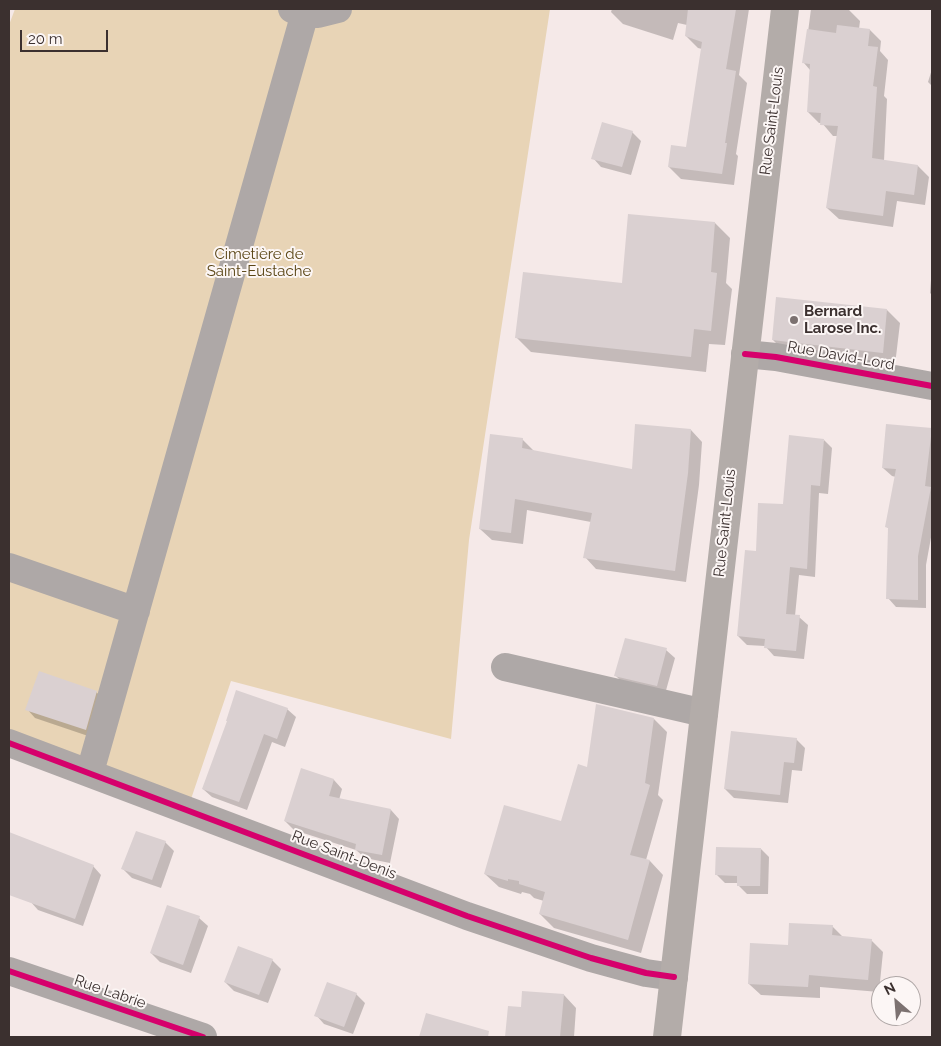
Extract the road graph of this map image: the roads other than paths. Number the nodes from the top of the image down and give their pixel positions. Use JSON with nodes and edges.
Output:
{"nodes":[{"id":1,"x":338,"y":9,"type":"edge"},
{"id":2,"x":785,"y":9,"type":"edge"},
{"id":3,"x":298,"y":11,"type":"edge"},
{"id":4,"x":744,"y":354,"type":"junction"},
{"id":5,"x":932,"y":386,"type":"edge"},
{"id":6,"x":9,"y":567,"type":"edge"},
{"id":7,"x":136,"y":611,"type":"junction"},
{"id":8,"x":504,"y":667,"type":"dead end"},
{"id":9,"x":704,"y":713,"type":"junction"},
{"id":10,"x":9,"y":743,"type":"edge"},
{"id":11,"x":90,"y":772,"type":"junction"},
{"id":12,"x":9,"y":971,"type":"edge"},
{"id":13,"x":674,"y":977,"type":"junction"},
{"id":14,"x":203,"y":1037,"type":"edge"},
{"id":15,"x":666,"y":1037,"type":"edge"}],
"edges":[{"from":1,"to":3,"type":"street"},
{"from":2,"to":4,"type":"main road","name":"Rue Saint-Louis"},
{"from":3,"to":7,"type":"street"},
{"from":4,"to":5,"type":"street","name":"Rue David-Lord"},
{"from":4,"to":9,"type":"main road","name":"Rue Saint-Louis"},
{"from":6,"to":7,"type":"street"},
{"from":7,"to":11,"type":"street"},
{"from":8,"to":9,"type":"street"},
{"from":9,"to":13,"type":"main road","name":"Rue Saint-Louis"},
{"from":10,"to":11,"type":"street","name":"Rue Saint-Denis"},
{"from":11,"to":13,"type":"street","name":"Rue Saint-Denis"},
{"from":12,"to":14,"type":"street","name":"Rue Labrie"},
{"from":13,"to":15,"type":"main road","name":"Rue Saint-Louis"}]}
